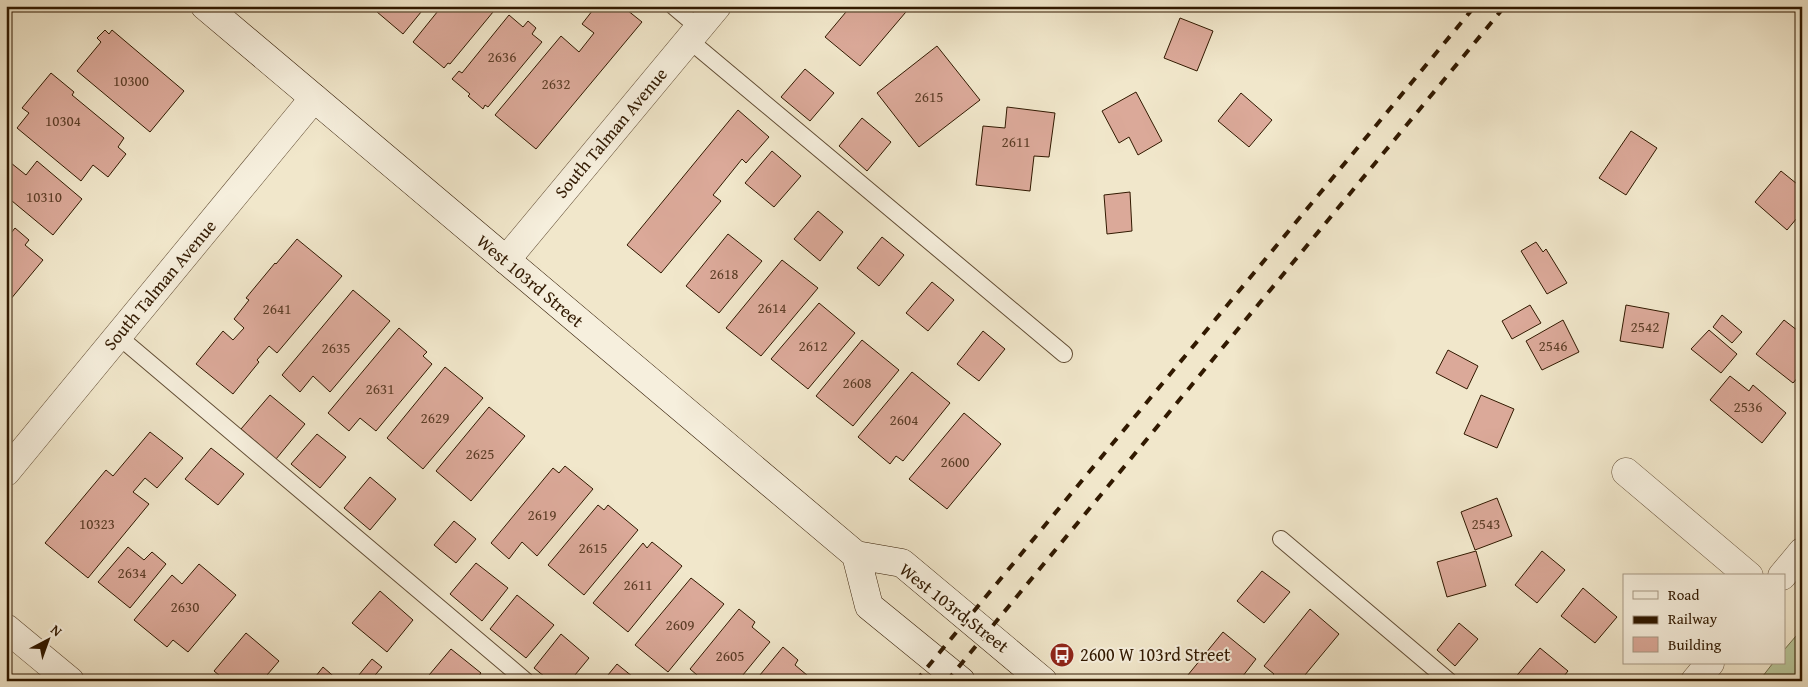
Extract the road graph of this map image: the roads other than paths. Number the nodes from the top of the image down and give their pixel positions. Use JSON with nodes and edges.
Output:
{"nodes":[{"id":1,"x":205,"y":6,"type":"edge"},
{"id":2,"x":673,"y":6,"type":"edge"},
{"id":3,"x":716,"y":6,"type":"edge"},
{"id":4,"x":694,"y":34,"type":"junction"},
{"id":5,"x":314,"y":98,"type":"junction"},
{"id":6,"x":506,"y":260,"type":"junction"},
{"id":7,"x":118,"y":336,"type":"junction"},
{"id":8,"x":1064,"y":354,"type":"dead end"},
{"id":9,"x":6,"y":472,"type":"edge"},
{"id":10,"x":1626,"y":472,"type":"dead end"},
{"id":11,"x":1281,"y":539,"type":"dead end"},
{"id":12,"x":1802,"y":552,"type":"edge"},
{"id":13,"x":856,"y":555,"type":"junction"},
{"id":14,"x":1747,"y":574,"type":"edge"},
{"id":15,"x":1784,"y":574,"type":"edge"},
{"id":16,"x":6,"y":628,"type":"edge"},
{"id":17,"x":1709,"y":664,"type":"edge"},
{"id":18,"x":70,"y":681,"type":"edge"},
{"id":19,"x":526,"y":681,"type":"edge"},
{"id":20,"x":961,"y":681,"type":"edge"},
{"id":21,"x":1043,"y":681,"type":"edge"},
{"id":22,"x":1449,"y":681,"type":"edge"},
{"id":23,"x":1695,"y":681,"type":"edge"}],
"edges":[{"from":1,"to":5,"type":"main road","name":"West 103rd Street"},
{"from":2,"to":4,"type":"lane"},
{"from":3,"to":4,"type":"main road","name":"South Talman Avenue"},
{"from":4,"to":6,"type":"main road","name":"South Talman Avenue"},
{"from":4,"to":8,"type":"lane"},
{"from":5,"to":6,"type":"main road","name":"West 103rd Street"},
{"from":5,"to":7,"type":"main road","name":"South Talman Avenue"},
{"from":6,"to":13,"type":"main road","name":"West 103rd Street"},
{"from":7,"to":9,"type":"main road","name":"South Talman Avenue"},
{"from":7,"to":19,"type":"lane"},
{"from":10,"to":14,"type":"main road"},
{"from":11,"to":22,"type":"lane"},
{"from":12,"to":15,"type":"main road"},
{"from":13,"to":20,"type":"main road"},
{"from":13,"to":21,"type":"main road","name":"West 103rd Street"},
{"from":16,"to":18,"type":"main road"},
{"from":17,"to":23,"type":"main road"}]}
